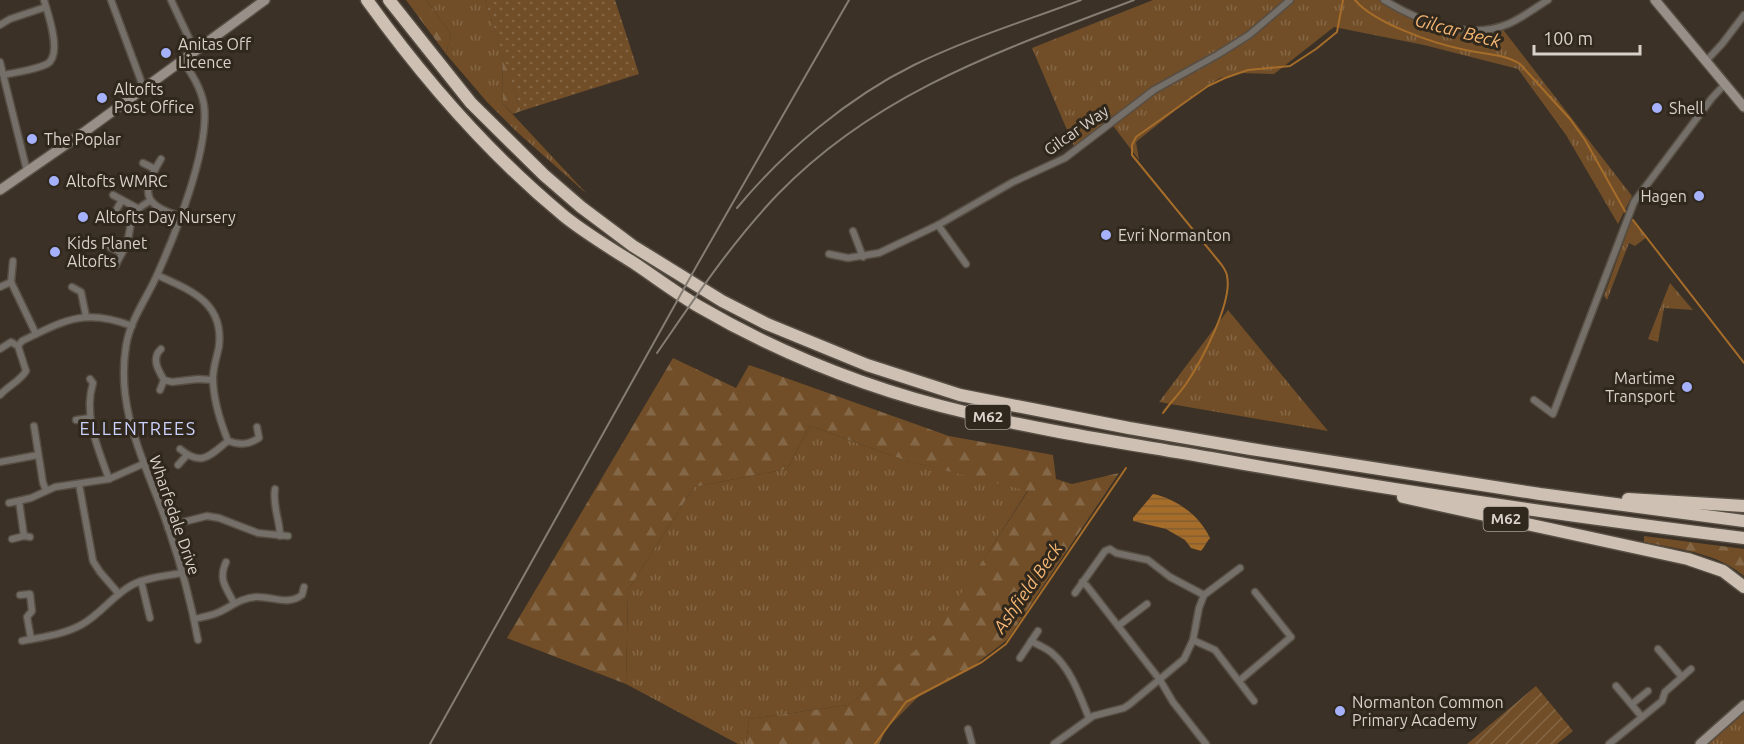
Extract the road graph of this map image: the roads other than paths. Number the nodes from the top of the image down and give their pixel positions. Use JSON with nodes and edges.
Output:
{"nodes":[{"id":1,"x":111,"y":0,"type":"edge"},
{"id":2,"x":171,"y":0,"type":"edge"},
{"id":3,"x":265,"y":0,"type":"edge"},
{"id":4,"x":367,"y":0,"type":"edge"},
{"id":5,"x":389,"y":0,"type":"edge"},
{"id":6,"x":1290,"y":0,"type":"edge"},
{"id":7,"x":1384,"y":0,"type":"edge"},
{"id":8,"x":1548,"y":0,"type":"edge"},
{"id":9,"x":1655,"y":0,"type":"edge"},
{"id":10,"x":45,"y":4,"type":"edge"},
{"id":11,"x":1744,"y":15,"type":"edge"},
{"id":12,"x":0,"y":25,"type":"edge"},
{"id":13,"x":195,"y":51,"type":"junction"},
{"id":14,"x":1704,"y":59,"type":"junction"},
{"id":15,"x":182,"y":60,"type":"junction"},
{"id":16,"x":0,"y":62,"type":"edge"},
{"id":17,"x":4,"y":75,"type":"junction"},
{"id":18,"x":1725,"y":84,"type":"junction"},
{"id":19,"x":144,"y":89,"type":"junction"},
{"id":20,"x":1744,"y":107,"type":"edge"},
{"id":21,"x":160,"y":159,"type":"dead end"},
{"id":22,"x":143,"y":163,"type":"dead end"},
{"id":23,"x":155,"y":169,"type":"junction"},
{"id":24,"x":27,"y":171,"type":"junction"},
{"id":25,"x":0,"y":190,"type":"edge"},
{"id":26,"x":112,"y":195,"type":"dead end"},
{"id":27,"x":122,"y":200,"type":"junction"},
{"id":28,"x":150,"y":201,"type":"junction"},
{"id":29,"x":137,"y":208,"type":"junction"},
{"id":30,"x":115,"y":212,"type":"dead end"},
{"id":31,"x":180,"y":216,"type":"junction"},
{"id":32,"x":938,"y":225,"type":"junction"},
{"id":33,"x":853,"y":231,"type":"dead end"},
{"id":34,"x":110,"y":247,"type":"dead end"},
{"id":35,"x":120,"y":252,"type":"junction"},
{"id":36,"x":828,"y":254,"type":"dead end"},
{"id":37,"x":863,"y":257,"type":"junction"},
{"id":38,"x":13,"y":261,"type":"dead end"},
{"id":39,"x":966,"y":264,"type":"dead end"},
{"id":40,"x":116,"y":265,"type":"dead end"},
{"id":41,"x":157,"y":275,"type":"junction"},
{"id":42,"x":11,"y":282,"type":"junction"},
{"id":43,"x":0,"y":287,"type":"edge"},
{"id":44,"x":76,"y":287,"type":"dead end"},
{"id":45,"x":86,"y":316,"type":"junction"},
{"id":46,"x":132,"y":326,"type":"junction"},
{"id":47,"x":36,"y":334,"type":"junction"},
{"id":48,"x":18,"y":346,"type":"junction"},
{"id":49,"x":0,"y":349,"type":"edge"},
{"id":50,"x":148,"y":350,"type":"dead end"},
{"id":51,"x":164,"y":380,"type":"junction"},
{"id":52,"x":213,"y":380,"type":"junction"},
{"id":53,"x":93,"y":381,"type":"dead end"},
{"id":54,"x":160,"y":390,"type":"dead end"},
{"id":55,"x":0,"y":395,"type":"edge"},
{"id":56,"x":1534,"y":400,"type":"dead end"},
{"id":57,"x":90,"y":418,"type":"junction"},
{"id":58,"x":76,"y":420,"type":"dead end"},
{"id":59,"x":34,"y":426,"type":"dead end"},
{"id":60,"x":257,"y":427,"type":"dead end"},
{"id":61,"x":228,"y":441,"type":"junction"},
{"id":62,"x":180,"y":449,"type":"dead end"},
{"id":63,"x":38,"y":455,"type":"junction"},
{"id":64,"x":187,"y":455,"type":"junction"},
{"id":65,"x":0,"y":462,"type":"edge"},
{"id":66,"x":143,"y":464,"type":"junction"},
{"id":67,"x":178,"y":465,"type":"dead end"},
{"id":68,"x":1262,"y":468,"type":"junction"},
{"id":69,"x":109,"y":479,"type":"junction"},
{"id":70,"x":78,"y":484,"type":"junction"},
{"id":71,"x":275,"y":489,"type":"dead end"},
{"id":72,"x":46,"y":490,"type":"junction"},
{"id":73,"x":1540,"y":494,"type":"junction"},
{"id":74,"x":19,"y":501,"type":"junction"},
{"id":75,"x":9,"y":503,"type":"dead end"},
{"id":76,"x":1744,"y":506,"type":"edge"},
{"id":77,"x":1744,"y":521,"type":"edge"},
{"id":78,"x":168,"y":528,"type":"junction"},
{"id":79,"x":1744,"y":538,"type":"edge"},
{"id":80,"x":12,"y":539,"type":"dead end"},
{"id":81,"x":225,"y":562,"type":"dead end"},
{"id":82,"x":1240,"y":568,"type":"dead end"},
{"id":83,"x":182,"y":573,"type":"junction"},
{"id":84,"x":141,"y":581,"type":"junction"},
{"id":85,"x":1082,"y":582,"type":"junction"},
{"id":86,"x":304,"y":586,"type":"dead end"},
{"id":87,"x":1744,"y":587,"type":"edge"},
{"id":88,"x":1255,"y":592,"type":"dead end"},
{"id":89,"x":1075,"y":593,"type":"dead end"},
{"id":90,"x":119,"y":594,"type":"junction"},
{"id":91,"x":20,"y":595,"type":"dead end"},
{"id":92,"x":1204,"y":595,"type":"junction"},
{"id":93,"x":234,"y":603,"type":"junction"},
{"id":94,"x":1147,"y":604,"type":"dead end"},
{"id":95,"x":150,"y":618,"type":"dead end"},
{"id":96,"x":194,"y":619,"type":"junction"},
{"id":97,"x":1118,"y":626,"type":"junction"},
{"id":98,"x":1038,"y":631,"type":"dead end"},
{"id":99,"x":31,"y":639,"type":"junction"},
{"id":100,"x":198,"y":640,"type":"dead end"},
{"id":101,"x":1193,"y":640,"type":"junction"},
{"id":102,"x":22,"y":641,"type":"dead end"},
{"id":103,"x":1031,"y":641,"type":"junction"},
{"id":104,"x":1658,"y":649,"type":"dead end"},
{"id":105,"x":1020,"y":658,"type":"dead end"},
{"id":106,"x":1691,"y":669,"type":"dead end"},
{"id":107,"x":1682,"y":676,"type":"junction"},
{"id":108,"x":1160,"y":680,"type":"junction"},
{"id":109,"x":1239,"y":681,"type":"junction"},
{"id":110,"x":1616,"y":686,"type":"dead end"},
{"id":111,"x":1648,"y":692,"type":"dead end"},
{"id":112,"x":1254,"y":701,"type":"dead end"},
{"id":113,"x":1632,"y":704,"type":"junction"},
{"id":114,"x":1744,"y":705,"type":"edge"},
{"id":115,"x":1642,"y":717,"type":"junction"},
{"id":116,"x":1089,"y":718,"type":"junction"},
{"id":117,"x":968,"y":729,"type":"dead end"},
{"id":118,"x":972,"y":744,"type":"edge"},
{"id":119,"x":1054,"y":744,"type":"edge"},
{"id":120,"x":1206,"y":744,"type":"edge"},
{"id":121,"x":1609,"y":744,"type":"edge"},
{"id":122,"x":1700,"y":744,"type":"edge"}],
"edges":[{"from":1,"to":19,"type":"street"},
{"from":2,"to":13,"type":"street"},
{"from":3,"to":13,"type":"street"},
{"from":4,"to":68,"type":"highway","number":"M62"},
{"from":5,"to":73,"type":"highway","number":"M62"},
{"from":6,"to":32,"type":"street","name":"Gilcar Way"},
{"from":7,"to":8,"type":"street"},
{"from":9,"to":14,"type":"street"},
{"from":10,"to":12,"type":"street"},
{"from":10,"to":17,"type":"street"},
{"from":11,"to":14,"type":"street"},
{"from":13,"to":15,"type":"street"},
{"from":14,"to":18,"type":"street"},
{"from":15,"to":19,"type":"street"},
{"from":15,"to":31,"type":"street","name":"Wharfedale Drive"},
{"from":16,"to":17,"type":"street"},
{"from":17,"to":24,"type":"street"},
{"from":18,"to":20,"type":"street"},
{"from":18,"to":56,"type":"street"},
{"from":19,"to":24,"type":"street"},
{"from":21,"to":23,"type":"street"},
{"from":22,"to":23,"type":"street"},
{"from":23,"to":28,"type":"street"},
{"from":24,"to":25,"type":"street"},
{"from":26,"to":27,"type":"street"},
{"from":27,"to":29,"type":"street"},
{"from":27,"to":30,"type":"street"},
{"from":28,"to":29,"type":"street"},
{"from":28,"to":31,"type":"street"},
{"from":29,"to":35,"type":"street"},
{"from":31,"to":41,"type":"street","name":"Wharfedale Drive"},
{"from":32,"to":37,"type":"street","name":"Gilcar Way"},
{"from":32,"to":39,"type":"street"},
{"from":33,"to":37,"type":"street"},
{"from":34,"to":35,"type":"street"},
{"from":35,"to":40,"type":"street"},
{"from":36,"to":37,"type":"street","name":"Gilcar Way"},
{"from":38,"to":42,"type":"street"},
{"from":41,"to":46,"type":"street","name":"Wharfedale Drive"},
{"from":41,"to":52,"type":"street"},
{"from":42,"to":43,"type":"street"},
{"from":42,"to":47,"type":"street"},
{"from":44,"to":45,"type":"street"},
{"from":45,"to":46,"type":"street"},
{"from":45,"to":47,"type":"street"},
{"from":46,"to":66,"type":"street","name":"Wharfedale Drive"},
{"from":47,"to":48,"type":"street"},
{"from":48,"to":49,"type":"street"},
{"from":48,"to":55,"type":"street"},
{"from":50,"to":51,"type":"street"},
{"from":51,"to":52,"type":"street"},
{"from":51,"to":54,"type":"street"},
{"from":52,"to":61,"type":"street"},
{"from":53,"to":57,"type":"street"},
{"from":57,"to":58,"type":"street"},
{"from":57,"to":69,"type":"street"},
{"from":59,"to":63,"type":"street"},
{"from":60,"to":61,"type":"street"},
{"from":61,"to":64,"type":"street"},
{"from":62,"to":64,"type":"street"},
{"from":63,"to":65,"type":"street"},
{"from":63,"to":72,"type":"street"},
{"from":64,"to":67,"type":"street"},
{"from":66,"to":69,"type":"street"},
{"from":66,"to":78,"type":"street","name":"Wharfedale Drive"},
{"from":68,"to":79,"type":"highway","number":"M62"},
{"from":68,"to":87,"type":"highway","number":"M62"},
{"from":69,"to":70,"type":"street"},
{"from":70,"to":72,"type":"street"},
{"from":70,"to":90,"type":"street"},
{"from":71,"to":78,"type":"street"},
{"from":72,"to":74,"type":"street"},
{"from":73,"to":76,"type":"highway","number":"M62"},
{"from":73,"to":77,"type":"highway","number":"M62"},
{"from":74,"to":75,"type":"street"},
{"from":74,"to":80,"type":"street"},
{"from":78,"to":83,"type":"street","name":"Wharfedale Drive"},
{"from":81,"to":93,"type":"street"},
{"from":82,"to":92,"type":"street"},
{"from":83,"to":84,"type":"street"},
{"from":83,"to":96,"type":"street","name":"Wharfedale Drive"},
{"from":84,"to":90,"type":"street"},
{"from":84,"to":95,"type":"street"},
{"from":85,"to":89,"type":"street"},
{"from":85,"to":92,"type":"street"},
{"from":85,"to":97,"type":"street"},
{"from":86,"to":93,"type":"street"},
{"from":88,"to":109,"type":"street"},
{"from":90,"to":99,"type":"street"},
{"from":91,"to":99,"type":"street"},
{"from":92,"to":101,"type":"street"},
{"from":93,"to":96,"type":"street"},
{"from":94,"to":97,"type":"street"},
{"from":96,"to":100,"type":"street","name":"Wharfedale Drive"},
{"from":97,"to":108,"type":"street"},
{"from":98,"to":103,"type":"street"},
{"from":99,"to":102,"type":"street"},
{"from":101,"to":108,"type":"street"},
{"from":101,"to":109,"type":"street"},
{"from":103,"to":105,"type":"street"},
{"from":103,"to":116,"type":"street"},
{"from":104,"to":107,"type":"street"},
{"from":106,"to":107,"type":"street"},
{"from":107,"to":115,"type":"street"},
{"from":108,"to":116,"type":"street"},
{"from":108,"to":120,"type":"street"},
{"from":109,"to":112,"type":"street"},
{"from":110,"to":113,"type":"street"},
{"from":111,"to":113,"type":"street"},
{"from":113,"to":115,"type":"street"},
{"from":114,"to":122,"type":"street"},
{"from":115,"to":121,"type":"street"},
{"from":116,"to":119,"type":"street"},
{"from":117,"to":118,"type":"street"}]}
